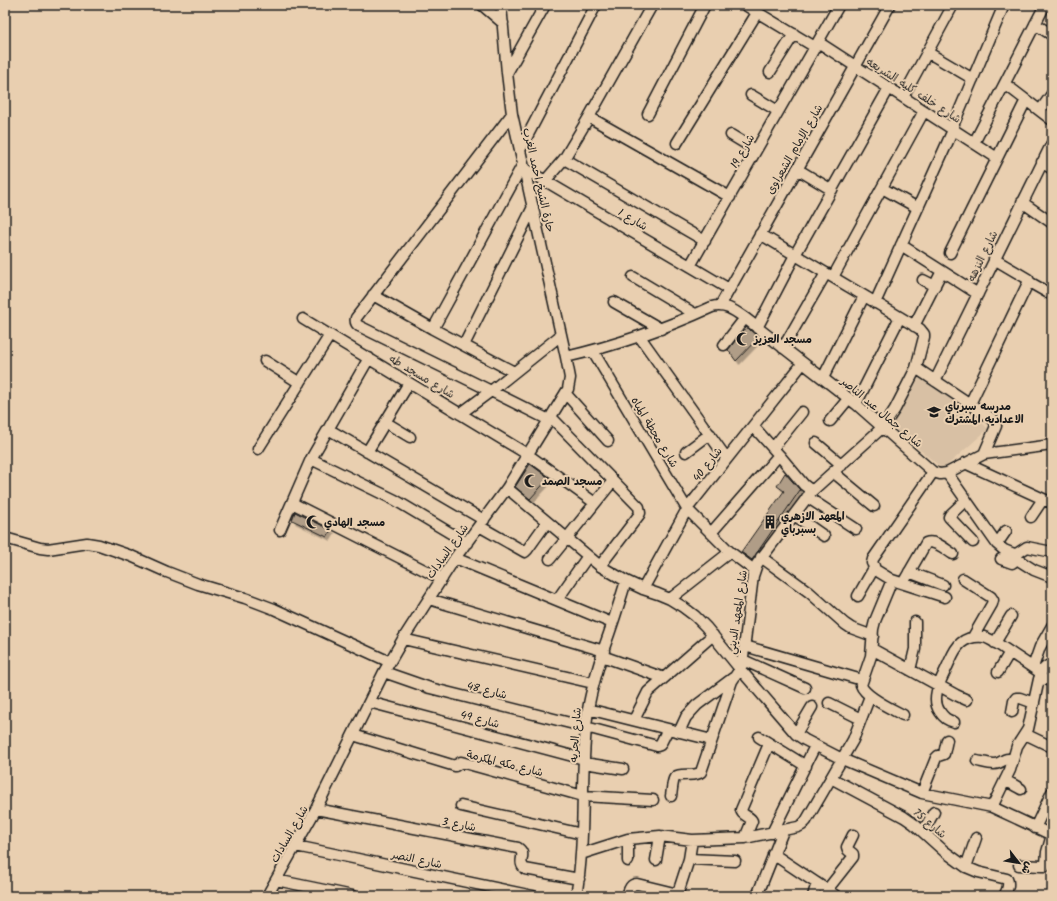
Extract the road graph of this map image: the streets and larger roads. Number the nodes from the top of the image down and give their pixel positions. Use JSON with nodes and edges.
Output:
{"nodes":[{"id":1,"x":482,"y":5,"type":"edge"},
{"id":2,"x":501,"y":5,"type":"edge"},
{"id":3,"x":544,"y":5,"type":"edge"},
{"id":4,"x":596,"y":5,"type":"edge"},
{"id":5,"x":652,"y":5,"type":"edge"},
{"id":6,"x":705,"y":5,"type":"edge"},
{"id":7,"x":745,"y":5,"type":"edge"},
{"id":8,"x":839,"y":5,"type":"edge"},
{"id":9,"x":890,"y":5,"type":"edge"},
{"id":10,"x":953,"y":5,"type":"edge"},
{"id":11,"x":1004,"y":5,"type":"edge"},
{"id":12,"x":1045,"y":5,"type":"edge"},
{"id":13,"x":757,"y":13,"type":"junction"},
{"id":14,"x":503,"y":23,"type":"junction"},
{"id":15,"x":1035,"y":24,"type":"junction"},
{"id":16,"x":794,"y":34,"type":"junction"},
{"id":17,"x":1052,"y":36,"type":"edge"},
{"id":18,"x":816,"y":44,"type":"junction"},
{"id":19,"x":927,"y":52,"type":"junction"},
{"id":20,"x":855,"y":66,"type":"junction"},
{"id":21,"x":770,"y":72,"type":"dead end"},
{"id":22,"x":507,"y":73,"type":"junction"},
{"id":23,"x":972,"y":79,"type":"junction"},
{"id":24,"x":1005,"y":84,"type":"junction"},
{"id":25,"x":889,"y":88,"type":"junction"},
{"id":26,"x":1052,"y":94,"type":"edge"},
{"id":27,"x":751,"y":95,"type":"dead end"},
{"id":28,"x":903,"y":97,"type":"junction"},
{"id":29,"x":1026,"y":100,"type":"junction"},
{"id":30,"x":778,"y":111,"type":"junction"},
{"id":31,"x":924,"y":111,"type":"junction"},
{"id":32,"x":1040,"y":111,"type":"junction"},
{"id":33,"x":512,"y":114,"type":"junction"},
{"id":34,"x":648,"y":114,"type":"dead end"},
{"id":35,"x":589,"y":117,"type":"junction"},
{"id":36,"x":1052,"y":120,"type":"edge"},
{"id":37,"x":952,"y":129,"type":"junction"},
{"id":38,"x":731,"y":136,"type":"dead end"},
{"id":39,"x":677,"y":143,"type":"dead end"},
{"id":40,"x":974,"y":143,"type":"junction"},
{"id":41,"x":1052,"y":143,"type":"edge"},
{"id":42,"x":520,"y":150,"type":"junction"},
{"id":43,"x":756,"y":150,"type":"junction"},
{"id":44,"x":997,"y":158,"type":"junction"},
{"id":45,"x":564,"y":159,"type":"junction"},
{"id":46,"x":1042,"y":162,"type":"junction"},
{"id":47,"x":524,"y":167,"type":"junction"},
{"id":48,"x":797,"y":169,"type":"junction"},
{"id":49,"x":1052,"y":169,"type":"edge"},
{"id":50,"x":545,"y":181,"type":"junction"},
{"id":51,"x":882,"y":188,"type":"junction"},
{"id":52,"x":832,"y":190,"type":"junction"},
{"id":53,"x":730,"y":197,"type":"junction"},
{"id":54,"x":1022,"y":202,"type":"junction"},
{"id":55,"x":533,"y":207,"type":"junction"},
{"id":56,"x":918,"y":208,"type":"junction"},
{"id":57,"x":1052,"y":223,"type":"edge"},
{"id":58,"x":760,"y":234,"type":"junction"},
{"id":59,"x":705,"y":241,"type":"junction"},
{"id":60,"x":901,"y":245,"type":"junction"},
{"id":61,"x":950,"y":253,"type":"dead end"},
{"id":62,"x":795,"y":255,"type":"junction"},
{"id":63,"x":994,"y":260,"type":"junction"},
{"id":64,"x":690,"y":266,"type":"junction"},
{"id":65,"x":942,"y":271,"type":"junction"},
{"id":66,"x":829,"y":275,"type":"junction"},
{"id":67,"x":633,"y":277,"type":"dead end"},
{"id":68,"x":923,"y":280,"type":"dead end"},
{"id":69,"x":1029,"y":282,"type":"junction"},
{"id":70,"x":935,"y":286,"type":"junction"},
{"id":71,"x":729,"y":289,"type":"junction"},
{"id":72,"x":978,"y":294,"type":"junction"},
{"id":73,"x":373,"y":295,"type":"junction"},
{"id":74,"x":1052,"y":295,"type":"edge"},
{"id":75,"x":864,"y":296,"type":"junction"},
{"id":76,"x":614,"y":302,"type":"dead end"},
{"id":77,"x":875,"y":303,"type":"junction"},
{"id":78,"x":716,"y":306,"type":"junction"},
{"id":79,"x":695,"y":314,"type":"junction"},
{"id":80,"x":900,"y":317,"type":"junction"},
{"id":81,"x":745,"y":318,"type":"junction"},
{"id":82,"x":303,"y":319,"type":"dead end"},
{"id":83,"x":914,"y":326,"type":"junction"},
{"id":84,"x":757,"y":328,"type":"junction"},
{"id":85,"x":433,"y":329,"type":"junction"},
{"id":86,"x":661,"y":329,"type":"junction"},
{"id":87,"x":561,"y":334,"type":"junction"},
{"id":88,"x":330,"y":335,"type":"junction"},
{"id":89,"x":640,"y":337,"type":"junction"},
{"id":90,"x":464,"y":345,"type":"junction"},
{"id":91,"x":724,"y":346,"type":"dead end"},
{"id":92,"x":783,"y":348,"type":"junction"},
{"id":93,"x":593,"y":351,"type":"junction"},
{"id":94,"x":566,"y":357,"type":"junction"},
{"id":95,"x":369,"y":358,"type":"junction"},
{"id":96,"x":265,"y":361,"type":"dead end"},
{"id":97,"x":803,"y":363,"type":"junction"},
{"id":98,"x":916,"y":368,"type":"junction"},
{"id":99,"x":514,"y":372,"type":"junction"},
{"id":100,"x":823,"y":378,"type":"junction"},
{"id":101,"x":935,"y":381,"type":"junction"},
{"id":102,"x":409,"y":382,"type":"junction"},
{"id":103,"x":300,"y":383,"type":"junction"},
{"id":104,"x":491,"y":391,"type":"junction"},
{"id":105,"x":566,"y":394,"type":"junction"},
{"id":106,"x":853,"y":401,"type":"junction"},
{"id":107,"x":970,"y":404,"type":"junction"},
{"id":108,"x":802,"y":412,"type":"dead end"},
{"id":109,"x":460,"y":414,"type":"junction"},
{"id":110,"x":550,"y":419,"type":"junction"},
{"id":111,"x":830,"y":421,"type":"dead end"},
{"id":112,"x":385,"y":422,"type":"junction"},
{"id":113,"x":753,"y":426,"type":"junction"},
{"id":114,"x":883,"y":428,"type":"junction"},
{"id":115,"x":328,"y":429,"type":"junction"},
{"id":116,"x":710,"y":434,"type":"junction"},
{"id":117,"x":410,"y":437,"type":"dead end"},
{"id":118,"x":608,"y":441,"type":"dead end"},
{"id":119,"x":816,"y":443,"type":"dead end"},
{"id":120,"x":1052,"y":445,"type":"edge"},
{"id":121,"x":258,"y":449,"type":"dead end"},
{"id":122,"x":776,"y":451,"type":"junction"},
{"id":123,"x":367,"y":452,"type":"junction"},
{"id":124,"x":686,"y":452,"type":"dead end"},
{"id":125,"x":527,"y":454,"type":"junction"},
{"id":126,"x":984,"y":454,"type":"junction"},
{"id":127,"x":311,"y":459,"type":"junction"},
{"id":128,"x":727,"y":459,"type":"junction"},
{"id":129,"x":966,"y":463,"type":"junction"},
{"id":130,"x":842,"y":465,"type":"junction"},
{"id":131,"x":833,"y":472,"type":"junction"},
{"id":132,"x":933,"y":472,"type":"junction"},
{"id":133,"x":947,"y":473,"type":"junction"},
{"id":134,"x":613,"y":481,"type":"junction"},
{"id":135,"x":507,"y":488,"type":"junction"},
{"id":136,"x":810,"y":494,"type":"junction"},
{"id":137,"x":966,"y":500,"type":"junction"},
{"id":138,"x":1047,"y":501,"type":"edge"},
{"id":139,"x":292,"y":503,"type":"junction"},
{"id":140,"x":595,"y":503,"type":"junction"},
{"id":141,"x":874,"y":506,"type":"dead end"},
{"id":142,"x":687,"y":509,"type":"junction"},
{"id":143,"x":794,"y":515,"type":"junction"},
{"id":144,"x":1031,"y":517,"type":"dead end"},
{"id":145,"x":547,"y":522,"type":"junction"},
{"id":146,"x":481,"y":523,"type":"junction"},
{"id":147,"x":856,"y":529,"type":"dead end"},
{"id":148,"x":280,"y":530,"type":"dead end"},
{"id":149,"x":1006,"y":531,"type":"dead end"},
{"id":150,"x":711,"y":533,"type":"junction"},
{"id":151,"x":824,"y":536,"type":"dead end"},
{"id":152,"x":5,"y":538,"type":"edge"},
{"id":153,"x":567,"y":538,"type":"junction"},
{"id":154,"x":973,"y":542,"type":"dead end"},
{"id":155,"x":467,"y":543,"type":"junction"},
{"id":156,"x":997,"y":544,"type":"junction"},
{"id":157,"x":730,"y":552,"type":"junction"},
{"id":158,"x":1052,"y":552,"type":"edge"},
{"id":159,"x":953,"y":554,"type":"dead end"},
{"id":160,"x":588,"y":556,"type":"junction"},
{"id":161,"x":1015,"y":556,"type":"junction"},
{"id":162,"x":761,"y":557,"type":"junction"},
{"id":163,"x":455,"y":558,"type":"junction"},
{"id":164,"x":550,"y":559,"type":"dead end"},
{"id":165,"x":1001,"y":559,"type":"dead end"},
{"id":166,"x":600,"y":566,"type":"junction"},
{"id":167,"x":874,"y":569,"type":"junction"},
{"id":168,"x":754,"y":570,"type":"junction"},
{"id":169,"x":909,"y":572,"type":"junction"},
{"id":170,"x":1052,"y":577,"type":"edge"},
{"id":171,"x":442,"y":579,"type":"junction"},
{"id":172,"x":963,"y":579,"type":"dead end"},
{"id":173,"x":892,"y":580,"type":"junction"},
{"id":174,"x":626,"y":581,"type":"junction"},
{"id":175,"x":903,"y":583,"type":"junction"},
{"id":176,"x":943,"y":585,"type":"dead end"},
{"id":177,"x":643,"y":589,"type":"junction"},
{"id":178,"x":858,"y":596,"type":"dead end"},
{"id":179,"x":945,"y":597,"type":"dead end"},
{"id":180,"x":429,"y":599,"type":"junction"},
{"id":181,"x":670,"y":599,"type":"junction"},
{"id":182,"x":557,"y":600,"type":"junction"},
{"id":183,"x":1011,"y":616,"type":"dead end"},
{"id":184,"x":915,"y":622,"type":"dead end"},
{"id":185,"x":612,"y":623,"type":"junction"},
{"id":186,"x":1052,"y":626,"type":"edge"},
{"id":187,"x":713,"y":635,"type":"junction"},
{"id":188,"x":873,"y":636,"type":"junction"},
{"id":189,"x":973,"y":637,"type":"junction"},
{"id":190,"x":403,"y":639,"type":"junction"},
{"id":191,"x":995,"y":643,"type":"junction"},
{"id":192,"x":745,"y":646,"type":"junction"},
{"id":193,"x":872,"y":649,"type":"junction"},
{"id":194,"x":1010,"y":652,"type":"junction"},
{"id":195,"x":603,"y":653,"type":"junction"},
{"id":196,"x":390,"y":662,"type":"junction"},
{"id":197,"x":1052,"y":664,"type":"edge"},
{"id":198,"x":739,"y":669,"type":"junction"},
{"id":199,"x":910,"y":670,"type":"junction"},
{"id":200,"x":384,"y":672,"type":"junction"},
{"id":201,"x":998,"y":672,"type":"dead end"},
{"id":202,"x":1038,"y":673,"type":"junction"},
{"id":203,"x":664,"y":678,"type":"junction"},
{"id":204,"x":862,"y":680,"type":"junction"},
{"id":205,"x":1052,"y":680,"type":"edge"},
{"id":206,"x":593,"y":683,"type":"junction"},
{"id":207,"x":938,"y":686,"type":"junction"},
{"id":208,"x":805,"y":688,"type":"dead end"},
{"id":209,"x":870,"y":696,"type":"junction"},
{"id":210,"x":966,"y":700,"type":"dead end"},
{"id":211,"x":369,"y":702,"type":"junction"},
{"id":212,"x":829,"y":703,"type":"dead end"},
{"id":213,"x":1034,"y":703,"type":"junction"},
{"id":214,"x":812,"y":707,"type":"dead end"},
{"id":215,"x":588,"y":709,"type":"junction"},
{"id":216,"x":1012,"y":712,"type":"dead end"},
{"id":217,"x":903,"y":715,"type":"dead end"},
{"id":218,"x":861,"y":719,"type":"junction"},
{"id":219,"x":634,"y":720,"type":"junction"},
{"id":220,"x":954,"y":722,"type":"dead end"},
{"id":221,"x":586,"y":727,"type":"junction"},
{"id":222,"x":668,"y":729,"type":"junction"},
{"id":223,"x":679,"y":732,"type":"junction"},
{"id":224,"x":796,"y":734,"type":"junction"},
{"id":225,"x":1025,"y":734,"type":"junction"},
{"id":226,"x":353,"y":735,"type":"junction"},
{"id":227,"x":759,"y":737,"type":"dead end"},
{"id":228,"x":712,"y":740,"type":"junction"},
{"id":229,"x":947,"y":740,"type":"dead end"},
{"id":230,"x":769,"y":744,"type":"junction"},
{"id":231,"x":815,"y":746,"type":"junction"},
{"id":232,"x":1052,"y":747,"type":"edge"},
{"id":233,"x":842,"y":759,"type":"junction"},
{"id":234,"x":1013,"y":760,"type":"junction"},
{"id":235,"x":584,"y":761,"type":"junction"},
{"id":236,"x":977,"y":761,"type":"dead end"},
{"id":237,"x":806,"y":766,"type":"junction"},
{"id":238,"x":624,"y":769,"type":"dead end"},
{"id":239,"x":831,"y":778,"type":"junction"},
{"id":240,"x":1005,"y":780,"type":"junction"},
{"id":241,"x":1021,"y":789,"type":"dead end"},
{"id":242,"x":1052,"y":792,"type":"edge"},
{"id":243,"x":922,"y":793,"type":"junction"},
{"id":244,"x":583,"y":796,"type":"junction"},
{"id":245,"x":671,"y":796,"type":"dead end"},
{"id":246,"x":653,"y":800,"type":"dead end"},
{"id":247,"x":462,"y":806,"type":"dead end"},
{"id":248,"x":992,"y":807,"type":"junction"},
{"id":249,"x":316,"y":809,"type":"junction"},
{"id":250,"x":934,"y":812,"type":"dead end"},
{"id":251,"x":1036,"y":828,"type":"junction"},
{"id":252,"x":783,"y":831,"type":"junction"},
{"id":253,"x":924,"y":832,"type":"junction"},
{"id":254,"x":772,"y":833,"type":"junction"},
{"id":255,"x":582,"y":834,"type":"junction"},
{"id":256,"x":853,"y":835,"type":"dead end"},
{"id":257,"x":1052,"y":835,"type":"edge"},
{"id":258,"x":660,"y":836,"type":"junction"},
{"id":259,"x":745,"y":838,"type":"junction"},
{"id":260,"x":976,"y":838,"type":"dead end"},
{"id":261,"x":628,"y":839,"type":"junction"},
{"id":262,"x":692,"y":840,"type":"junction"},
{"id":263,"x":296,"y":846,"type":"junction"},
{"id":264,"x":581,"y":854,"type":"junction"},
{"id":265,"x":773,"y":854,"type":"junction"},
{"id":266,"x":688,"y":859,"type":"junction"},
{"id":267,"x":656,"y":860,"type":"dead end"},
{"id":268,"x":735,"y":860,"type":"dead end"},
{"id":269,"x":628,"y":861,"type":"dead end"},
{"id":270,"x":1019,"y":864,"type":"dead end"},
{"id":271,"x":966,"y":866,"type":"junction"},
{"id":272,"x":579,"y":879,"type":"junction"},
{"id":273,"x":276,"y":880,"type":"junction"},
{"id":274,"x":817,"y":883,"type":"junction"},
{"id":275,"x":827,"y":890,"type":"junction"},
{"id":276,"x":1006,"y":891,"type":"edge"},
{"id":277,"x":678,"y":895,"type":"edge"},
{"id":278,"x":267,"y":896,"type":"edge"},
{"id":279,"x":353,"y":896,"type":"edge"},
{"id":280,"x":533,"y":896,"type":"edge"},
{"id":281,"x":576,"y":896,"type":"edge"},
{"id":282,"x":627,"y":896,"type":"edge"},
{"id":283,"x":757,"y":896,"type":"edge"},
{"id":284,"x":813,"y":896,"type":"edge"},
{"id":285,"x":836,"y":896,"type":"edge"}],
"edges":[{"from":1,"to":14,"type":"street"},
{"from":2,"to":14,"type":"street","name":"حارة الشيخ احمد الغرب"},
{"from":3,"to":22,"type":"street"},
{"from":4,"to":42,"type":"street"},
{"from":5,"to":35,"type":"street"},
{"from":6,"to":34,"type":"street"},
{"from":7,"to":13,"type":"street","name":"شارع خلف كليه الشريعه"},
{"from":8,"to":18,"type":"street","name":"شارع 19"},
{"from":9,"to":20,"type":"street","name":"شارع الإمام الشعراوى"},
{"from":10,"to":19,"type":"street"},
{"from":11,"to":23,"type":"street"},
{"from":12,"to":15,"type":"street"},
{"from":13,"to":16,"type":"street","name":"شارع خلف كليه الشريعه"},
{"from":13,"to":39,"type":"street"},
{"from":14,"to":22,"type":"street","name":"حارة الشيخ احمد الغرب"},
{"from":15,"to":17,"type":"street"},
{"from":15,"to":24,"type":"street"},
{"from":16,"to":18,"type":"street","name":"شارع خلف كليه الشريعه"},
{"from":16,"to":21,"type":"street"},
{"from":18,"to":20,"type":"street","name":"شارع خلف كليه الشريعه"},
{"from":18,"to":30,"type":"street","name":"شارع 19"},
{"from":19,"to":23,"type":"street"},
{"from":19,"to":28,"type":"street"},
{"from":20,"to":25,"type":"street","name":"شارع خلف كليه الشريعه"},
{"from":20,"to":48,"type":"street","name":"شارع الإمام الشعراوى"},
{"from":22,"to":33,"type":"street","name":"حارة الشيخ احمد الغرب"},
{"from":23,"to":37,"type":"street"},
{"from":24,"to":29,"type":"street"},
{"from":24,"to":40,"type":"street"},
{"from":25,"to":28,"type":"street","name":"شارع خلف كليه الشريعه"},
{"from":25,"to":52,"type":"street"},
{"from":26,"to":32,"type":"street"},
{"from":27,"to":30,"type":"street"},
{"from":28,"to":31,"type":"street","name":"شارع خلف كليه الشريعه"},
{"from":29,"to":32,"type":"street"},
{"from":29,"to":44,"type":"street"},
{"from":30,"to":43,"type":"street","name":"شارع 19"},
{"from":31,"to":37,"type":"street","name":"شارع خلف كليه الشريعه"},
{"from":31,"to":51,"type":"street"},
{"from":32,"to":36,"type":"street"},
{"from":33,"to":42,"type":"street","name":"حارة الشيخ احمد الغرب"},
{"from":33,"to":73,"type":"street"},
{"from":35,"to":45,"type":"street"},
{"from":35,"to":53,"type":"street"},
{"from":37,"to":40,"type":"street","name":"شارع خلف كليه الشريعه"},
{"from":37,"to":56,"type":"street"},
{"from":38,"to":43,"type":"street"},
{"from":40,"to":44,"type":"street","name":"شارع خلف كليه الشريعه"},
{"from":41,"to":46,"type":"street","name":"شارع النزهه"},
{"from":42,"to":47,"type":"street","name":"حارة الشيخ احمد الغرب"},
{"from":43,"to":53,"type":"street","name":"شارع 19"},
{"from":44,"to":61,"type":"street"},
{"from":45,"to":50,"type":"street"},
{"from":45,"to":59,"type":"street"},
{"from":46,"to":49,"type":"street"},
{"from":46,"to":54,"type":"street","name":"شارع النزهه"},
{"from":47,"to":50,"type":"street","name":"شارع 1"},
{"from":47,"to":55,"type":"street","name":"حارة الشيخ احمد الغرب"},
{"from":47,"to":85,"type":"street"},
{"from":48,"to":52,"type":"street"},
{"from":48,"to":58,"type":"street","name":"شارع الإمام الشعراوى"},
{"from":50,"to":64,"type":"street","name":"شارع 1"},
{"from":51,"to":56,"type":"street"},
{"from":51,"to":66,"type":"street"},
{"from":52,"to":62,"type":"street"},
{"from":53,"to":59,"type":"street","name":"شارع 19"},
{"from":54,"to":57,"type":"street"},
{"from":54,"to":63,"type":"street","name":"شارع النزهه"},
{"from":55,"to":87,"type":"street","name":"حارة الشيخ احمد الغرب"},
{"from":55,"to":90,"type":"street"},
{"from":56,"to":60,"type":"street"},
{"from":58,"to":62,"type":"street"},
{"from":58,"to":71,"type":"street","name":"شارع الإمام الشعراوى"},
{"from":59,"to":64,"type":"street","name":"شارع 19"},
{"from":60,"to":65,"type":"street"},
{"from":60,"to":77,"type":"street"},
{"from":62,"to":66,"type":"street"},
{"from":62,"to":84,"type":"street"},
{"from":63,"to":69,"type":"street"},
{"from":63,"to":72,"type":"street","name":"شارع النزهه"},
{"from":64,"to":71,"type":"street","name":"شارع 1"},
{"from":65,"to":70,"type":"street"},
{"from":65,"to":72,"type":"street"},
{"from":66,"to":75,"type":"street"},
{"from":66,"to":92,"type":"street"},
{"from":67,"to":79,"type":"street"},
{"from":68,"to":70,"type":"street"},
{"from":69,"to":74,"type":"street"},
{"from":69,"to":107,"type":"street"},
{"from":70,"to":83,"type":"street"},
{"from":71,"to":78,"type":"street","name":"شارع الإمام الشعراوى"},
{"from":72,"to":101,"type":"street","name":"شارع النزهه"},
{"from":73,"to":85,"type":"street"},
{"from":73,"to":104,"type":"street"},
{"from":75,"to":77,"type":"street"},
{"from":75,"to":100,"type":"street"},
{"from":76,"to":86,"type":"street"},
{"from":77,"to":80,"type":"street"},
{"from":78,"to":79,"type":"street"},
{"from":78,"to":81,"type":"street","name":"شارع جمال عبد الناصر"},
{"from":79,"to":86,"type":"street"},
{"from":80,"to":83,"type":"street"},
{"from":80,"to":106,"type":"street"},
{"from":81,"to":84,"type":"street","name":"شارع جمال عبد الناصر"},
{"from":81,"to":91,"type":"street"},
{"from":82,"to":88,"type":"street","name":"شارع مسجد طه"},
{"from":83,"to":98,"type":"street","name":"شارع المعهد الديني"},
{"from":84,"to":92,"type":"street","name":"شارع جمال عبد الناصر"},
{"from":85,"to":90,"type":"street"},
{"from":86,"to":89,"type":"street"},
{"from":87,"to":94,"type":"street","name":"حارة الشيخ احمد الغرب"},
{"from":87,"to":99,"type":"street"},
{"from":88,"to":95,"type":"street","name":"شارع مسجد طه"},
{"from":88,"to":103,"type":"street"},
{"from":89,"to":93,"type":"street"},
{"from":89,"to":116,"type":"street"},
{"from":90,"to":99,"type":"street"},
{"from":92,"to":97,"type":"street","name":"شارع جمال عبد الناصر"},
{"from":93,"to":94,"type":"street"},
{"from":93,"to":142,"type":"street","name":"شارع محطة المياه"},
{"from":94,"to":105,"type":"street","name":"شارع السادات"},
{"from":95,"to":102,"type":"street","name":"شارع مسجد طه"},
{"from":95,"to":115,"type":"street"},
{"from":96,"to":103,"type":"street"},
{"from":97,"to":100,"type":"street","name":"شارع جمال عبد الناصر"},
{"from":97,"to":113,"type":"street","name":"شارع 40"},
{"from":98,"to":101,"type":"street"},
{"from":98,"to":114,"type":"street","name":"شارع المعهد الديني"},
{"from":99,"to":104,"type":"street"},
{"from":100,"to":106,"type":"street","name":"شارع جمال عبد الناصر"},
{"from":101,"to":107,"type":"street"},
{"from":102,"to":109,"type":"street","name":"شارع مسجد طه"},
{"from":102,"to":112,"type":"street"},
{"from":103,"to":121,"type":"street"},
{"from":104,"to":109,"type":"street"},
{"from":104,"to":110,"type":"street"},
{"from":105,"to":110,"type":"street","name":"شارع السادات"},
{"from":105,"to":118,"type":"street"},
{"from":106,"to":111,"type":"street"},
{"from":106,"to":114,"type":"street","name":"شارع جمال عبد الناصر"},
{"from":107,"to":126,"type":"street"},
{"from":108,"to":122,"type":"street"},
{"from":109,"to":125,"type":"street","name":"شارع مسجد طه"},
{"from":110,"to":125,"type":"street","name":"شارع السادات"},
{"from":110,"to":134,"type":"street"},
{"from":112,"to":117,"type":"street"},
{"from":112,"to":123,"type":"street"},
{"from":113,"to":122,"type":"street"},
{"from":113,"to":128,"type":"street","name":"شارع 40"},
{"from":114,"to":130,"type":"street","name":"شارع المعهد الديني"},
{"from":114,"to":132,"type":"street","name":"شارع جمال عبد الناصر"},
{"from":115,"to":123,"type":"street"},
{"from":115,"to":127,"type":"street"},
{"from":116,"to":124,"type":"street"},
{"from":116,"to":128,"type":"street"},
{"from":119,"to":130,"type":"street"},
{"from":120,"to":126,"type":"street"},
{"from":122,"to":136,"type":"street"},
{"from":122,"to":150,"type":"street"},
{"from":123,"to":146,"type":"street"},
{"from":125,"to":135,"type":"street","name":"شارع السادات"},
{"from":125,"to":140,"type":"street","name":"شارع مسجد طه"},
{"from":126,"to":129,"type":"street"},
{"from":127,"to":139,"type":"street"},
{"from":127,"to":155,"type":"street"},
{"from":128,"to":142,"type":"street","name":"شارع 40"},
{"from":129,"to":133,"type":"street"},
{"from":129,"to":138,"type":"street"},
{"from":130,"to":131,"type":"street","name":"شارع المعهد الديني"},
{"from":131,"to":136,"type":"street","name":"شارع المعهد الديني"},
{"from":131,"to":141,"type":"street"},
{"from":132,"to":133,"type":"street"},
{"from":132,"to":167,"type":"street"},
{"from":133,"to":137,"type":"street"},
{"from":134,"to":140,"type":"street"},
{"from":134,"to":166,"type":"street"},
{"from":135,"to":145,"type":"street"},
{"from":135,"to":146,"type":"street","name":"شارع السادات"},
{"from":136,"to":143,"type":"street","name":"شارع المعهد الديني"},
{"from":136,"to":147,"type":"street"},
{"from":137,"to":154,"type":"street"},
{"from":137,"to":156,"type":"street"},
{"from":138,"to":144,"type":"street"},
{"from":139,"to":148,"type":"street"},
{"from":139,"to":171,"type":"street"},
{"from":140,"to":153,"type":"street"},
{"from":142,"to":150,"type":"street","name":"شارع محطة المياه"},
{"from":142,"to":177,"type":"street","name":"شارع 40"},
{"from":143,"to":151,"type":"street"},
{"from":143,"to":162,"type":"street","name":"شارع المعهد الديني"},
{"from":145,"to":146,"type":"street"},
{"from":145,"to":153,"type":"street"},
{"from":146,"to":155,"type":"street","name":"شارع السادات"},
{"from":149,"to":156,"type":"street"},
{"from":150,"to":157,"type":"street","name":"شارع محطة المياه"},
{"from":152,"to":196,"type":"street"},
{"from":153,"to":160,"type":"street"},
{"from":153,"to":164,"type":"street"},
{"from":155,"to":163,"type":"street","name":"شارع السادات"},
{"from":156,"to":161,"type":"street"},
{"from":157,"to":168,"type":"street","name":"شارع محطة المياه"},
{"from":157,"to":181,"type":"street"},
{"from":158,"to":161,"type":"street"},
{"from":159,"to":169,"type":"street"},
{"from":160,"to":166,"type":"street"},
{"from":160,"to":182,"type":"street"},
{"from":161,"to":165,"type":"street"},
{"from":161,"to":170,"type":"street"},
{"from":162,"to":168,"type":"street","name":"شارع المعهد الديني"},
{"from":162,"to":188,"type":"street"},
{"from":163,"to":171,"type":"street","name":"شارع السادات"},
{"from":163,"to":182,"type":"street"},
{"from":166,"to":174,"type":"street"},
{"from":167,"to":173,"type":"street"},
{"from":167,"to":178,"type":"street"},
{"from":168,"to":192,"type":"street","name":"شارع المعهد الديني"},
{"from":169,"to":175,"type":"street"},
{"from":169,"to":176,"type":"street"},
{"from":171,"to":180,"type":"street","name":"شارع السادات"},
{"from":172,"to":189,"type":"street"},
{"from":173,"to":175,"type":"street"},
{"from":173,"to":188,"type":"street"},
{"from":174,"to":177,"type":"street"},
{"from":174,"to":185,"type":"street","name":"شارع الحريه"},
{"from":175,"to":179,"type":"street"},
{"from":177,"to":181,"type":"street"},
{"from":180,"to":190,"type":"street","name":"شارع السادات"},
{"from":180,"to":195,"type":"street"},
{"from":181,"to":187,"type":"street"},
{"from":182,"to":185,"type":"street"},
{"from":183,"to":191,"type":"street"},
{"from":184,"to":199,"type":"street"},
{"from":185,"to":195,"type":"street","name":"شارع الحريه"},
{"from":186,"to":202,"type":"street"},
{"from":187,"to":198,"type":"street"},
{"from":187,"to":203,"type":"street"},
{"from":188,"to":193,"type":"street"},
{"from":189,"to":191,"type":"street"},
{"from":189,"to":207,"type":"street"},
{"from":190,"to":196,"type":"street","name":"شارع السادات"},
{"from":190,"to":206,"type":"street"},
{"from":191,"to":194,"type":"street"},
{"from":192,"to":198,"type":"street","name":"شارع المعهد الديني"},
{"from":192,"to":204,"type":"street"},
{"from":193,"to":199,"type":"street"},
{"from":193,"to":204,"type":"street"},
{"from":194,"to":201,"type":"street"},
{"from":194,"to":202,"type":"street"},
{"from":195,"to":203,"type":"street"},
{"from":195,"to":206,"type":"street","name":"شارع الحريه"},
{"from":196,"to":200,"type":"street","name":"شارع السادات"},
{"from":197,"to":202,"type":"street"},
{"from":198,"to":208,"type":"street"},
{"from":198,"to":223,"type":"street"},
{"from":198,"to":224,"type":"street"},
{"from":198,"to":228,"type":"street","name":"شارع المعهد الديني"},
{"from":199,"to":207,"type":"street"},
{"from":200,"to":211,"type":"street","name":"شارع السادات"},
{"from":200,"to":221,"type":"street","name":"شارع 48"},
{"from":202,"to":205,"type":"street"},
{"from":202,"to":213,"type":"street"},
{"from":203,"to":219,"type":"street"},
{"from":204,"to":209,"type":"street"},
{"from":206,"to":215,"type":"street","name":"شارع الحريه"},
{"from":207,"to":210,"type":"street"},
{"from":207,"to":220,"type":"street"},
{"from":209,"to":217,"type":"street"},
{"from":209,"to":218,"type":"street"},
{"from":211,"to":226,"type":"street","name":"شارع السادات"},
{"from":211,"to":235,"type":"street","name":"شارع 49"},
{"from":212,"to":218,"type":"street"},
{"from":213,"to":216,"type":"street"},
{"from":213,"to":225,"type":"street"},
{"from":214,"to":224,"type":"street"},
{"from":215,"to":219,"type":"street"},
{"from":215,"to":221,"type":"street","name":"شارع الحريه"},
{"from":218,"to":233,"type":"street"},
{"from":219,"to":222,"type":"street"},
{"from":221,"to":222,"type":"street","name":"شارع 48"},
{"from":221,"to":235,"type":"street","name":"شارع الحريه"},
{"from":222,"to":223,"type":"street"},
{"from":223,"to":228,"type":"street"},
{"from":224,"to":231,"type":"street"},
{"from":225,"to":232,"type":"street"},
{"from":225,"to":234,"type":"street"},
{"from":226,"to":244,"type":"street","name":"شارع مكه المكرمة"},
{"from":226,"to":249,"type":"street","name":"شارع السادات"},
{"from":227,"to":230,"type":"street"},
{"from":228,"to":245,"type":"street","name":"شارع المعهد الديني"},
{"from":229,"to":243,"type":"street"},
{"from":230,"to":237,"type":"street"},
{"from":230,"to":259,"type":"street"},
{"from":231,"to":233,"type":"street"},
{"from":231,"to":237,"type":"street"},
{"from":233,"to":239,"type":"street"},
{"from":233,"to":243,"type":"street"},
{"from":234,"to":236,"type":"street"},
{"from":234,"to":240,"type":"street"},
{"from":235,"to":238,"type":"street","name":"شارع 49"},
{"from":235,"to":244,"type":"street","name":"شارع الحريه"},
{"from":237,"to":254,"type":"street"},
{"from":239,"to":252,"type":"street"},
{"from":239,"to":253,"type":"street","name":"شارع 75"},
{"from":240,"to":241,"type":"street"},
{"from":240,"to":248,"type":"street"},
{"from":242,"to":251,"type":"street"},
{"from":243,"to":248,"type":"street"},
{"from":244,"to":246,"type":"street"},
{"from":244,"to":255,"type":"street","name":"شارع الحريه"},
{"from":247,"to":255,"type":"street"},
{"from":248,"to":251,"type":"street"},
{"from":249,"to":263,"type":"street","name":"شارع السادات"},
{"from":249,"to":272,"type":"street","name":"شارع 3"},
{"from":250,"to":253,"type":"street"},
{"from":251,"to":257,"type":"street"},
{"from":252,"to":254,"type":"street"},
{"from":252,"to":265,"type":"street"},
{"from":253,"to":271,"type":"street","name":"شارع 75"},
{"from":254,"to":259,"type":"street"},
{"from":255,"to":264,"type":"street","name":"شارع الحريه"},
{"from":256,"to":275,"type":"street"},
{"from":257,"to":270,"type":"street"},
{"from":258,"to":261,"type":"street"},
{"from":258,"to":262,"type":"street"},
{"from":258,"to":267,"type":"street"},
{"from":259,"to":262,"type":"street"},
{"from":260,"to":271,"type":"street"},
{"from":261,"to":264,"type":"street"},
{"from":261,"to":269,"type":"street"},
{"from":262,"to":266,"type":"street"},
{"from":263,"to":273,"type":"street","name":"شارع السادات"},
{"from":263,"to":280,"type":"street","name":"شارع النصر"},
{"from":264,"to":272,"type":"street","name":"شارع الحريه"},
{"from":265,"to":274,"type":"street"},
{"from":265,"to":283,"type":"street"},
{"from":266,"to":268,"type":"street"},
{"from":266,"to":277,"type":"street"},
{"from":271,"to":276,"type":"street","name":"شارع 75"},
{"from":272,"to":281,"type":"street","name":"شارع الحريه"},
{"from":273,"to":278,"type":"street","name":"شارع السادات"},
{"from":273,"to":279,"type":"street"},
{"from":274,"to":275,"type":"street"},
{"from":274,"to":284,"type":"street"},
{"from":275,"to":285,"type":"street"},
{"from":277,"to":282,"type":"street"}]}
